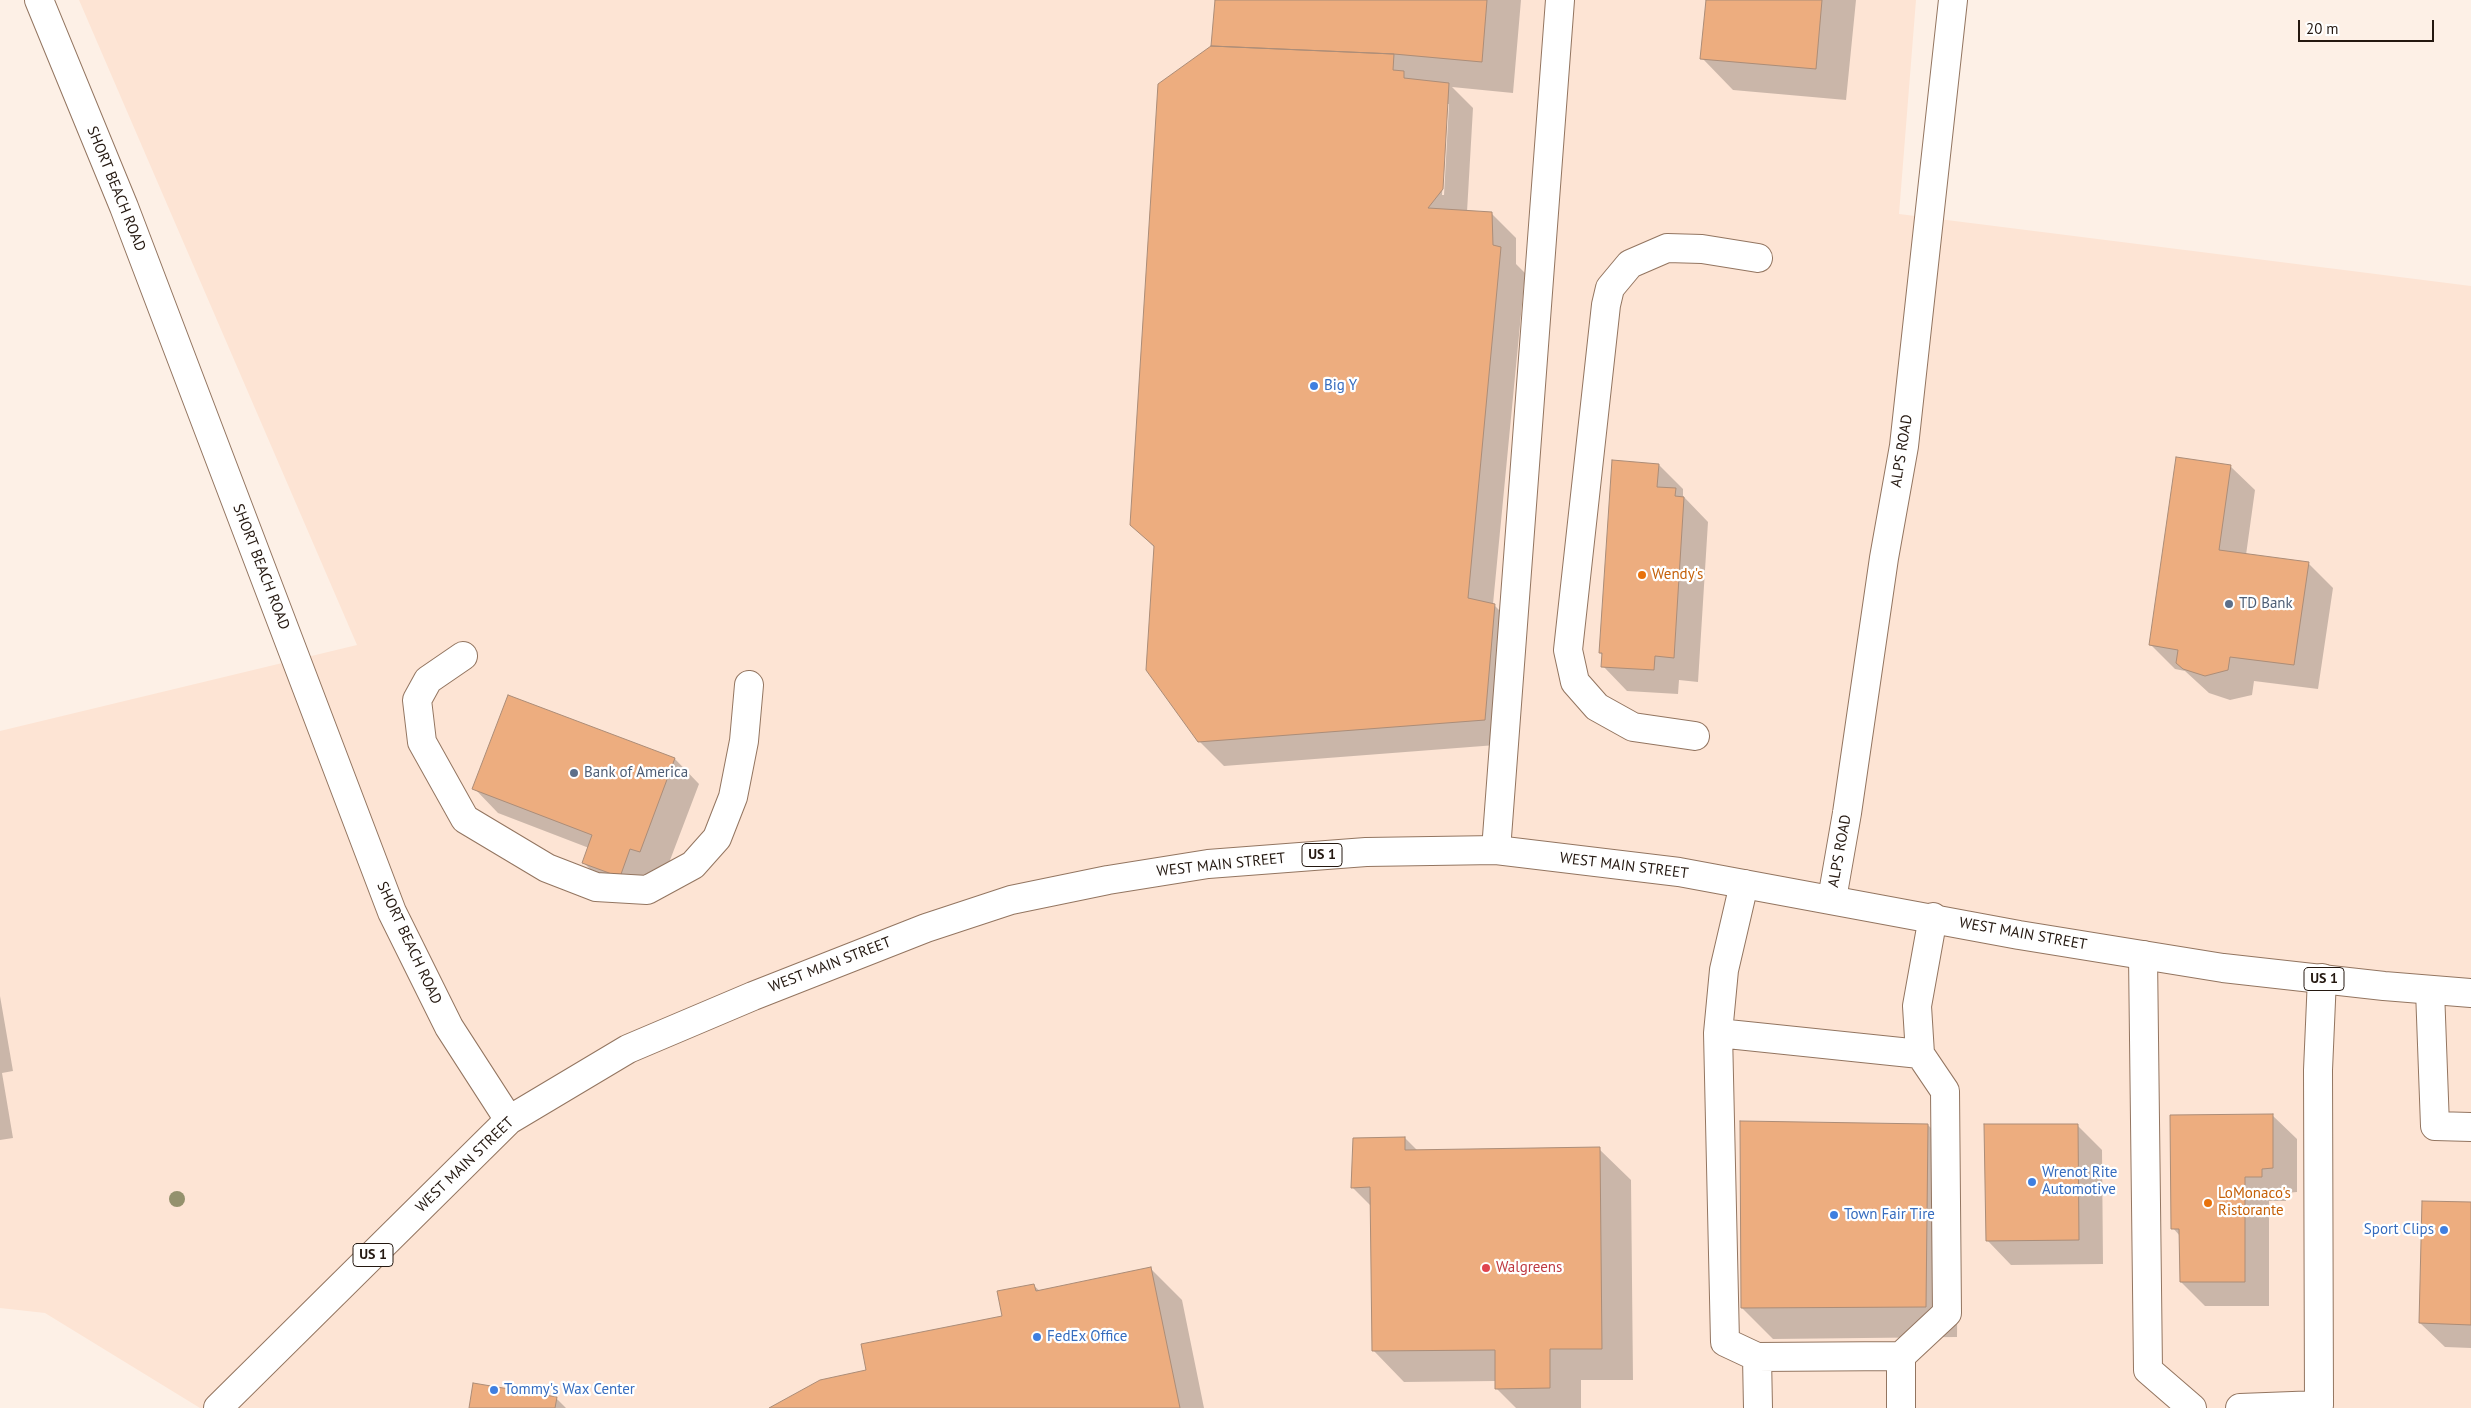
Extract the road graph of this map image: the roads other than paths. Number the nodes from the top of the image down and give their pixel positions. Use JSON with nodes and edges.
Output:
{"nodes":[{"id":1,"x":39,"y":0,"type":"edge"},
{"id":2,"x":1560,"y":0,"type":"edge"},
{"id":3,"x":1952,"y":0,"type":"edge"},
{"id":4,"x":1758,"y":258,"type":"dead end"},
{"id":5,"x":463,"y":656,"type":"dead end"},
{"id":6,"x":749,"y":685,"type":"dead end"},
{"id":7,"x":1695,"y":736,"type":"dead end"},
{"id":8,"x":1496,"y":850,"type":"junction"},
{"id":9,"x":1744,"y":884,"type":"junction"},
{"id":10,"x":1832,"y":899,"type":"junction"},
{"id":11,"x":1933,"y":917,"type":"junction"},
{"id":12,"x":2143,"y":955,"type":"junction"},
{"id":13,"x":2322,"y":978,"type":"junction"},
{"id":14,"x":2430,"y":990,"type":"junction"},
{"id":15,"x":2471,"y":993,"type":"edge"},
{"id":16,"x":1718,"y":1033,"type":"junction"},
{"id":17,"x":1920,"y":1054,"type":"junction"},
{"id":18,"x":510,"y":1120,"type":"junction"},
{"id":19,"x":2471,"y":1128,"type":"edge"},
{"id":20,"x":1901,"y":1356,"type":"junction"},
{"id":21,"x":1757,"y":1357,"type":"junction"},
{"id":22,"x":218,"y":1408,"type":"edge"},
{"id":23,"x":1758,"y":1408,"type":"edge"},
{"id":24,"x":1901,"y":1408,"type":"edge"},
{"id":25,"x":2192,"y":1408,"type":"edge"},
{"id":26,"x":2240,"y":1408,"type":"edge"}],
"edges":[{"from":1,"to":18,"type":"main road","name":"SHORT BEACH ROAD"},
{"from":2,"to":8,"type":"main road"},
{"from":3,"to":10,"type":"main road","name":"ALPS ROAD"},
{"from":4,"to":7,"type":"main road"},
{"from":5,"to":6,"type":"main road"},
{"from":8,"to":9,"type":"main road","name":"WEST MAIN STREET","number":"US 1"},
{"from":8,"to":18,"type":"main road","name":"WEST MAIN STREET","number":"US 1"},
{"from":9,"to":10,"type":"main road","name":"WEST MAIN STREET","number":"US 1"},
{"from":9,"to":16,"type":"main road"},
{"from":10,"to":11,"type":"main road","name":"WEST MAIN STREET","number":"US 1"},
{"from":11,"to":12,"type":"main road","name":"WEST MAIN STREET","number":"US 1"},
{"from":11,"to":17,"type":"main road"},
{"from":12,"to":13,"type":"main road","name":"WEST MAIN STREET","number":"US 1"},
{"from":12,"to":25,"type":"main road"},
{"from":13,"to":14,"type":"main road","name":"WEST MAIN STREET","number":"US 1"},
{"from":13,"to":26,"type":"main road"},
{"from":14,"to":15,"type":"main road","name":"WEST MAIN STREET","number":"US 1"},
{"from":14,"to":19,"type":"main road"},
{"from":16,"to":17,"type":"main road"},
{"from":16,"to":21,"type":"main road"},
{"from":17,"to":20,"type":"main road"},
{"from":18,"to":22,"type":"main road","name":"WEST MAIN STREET","number":"US 1"},
{"from":20,"to":21,"type":"main road"},
{"from":20,"to":24,"type":"main road"},
{"from":21,"to":23,"type":"main road"}]}
